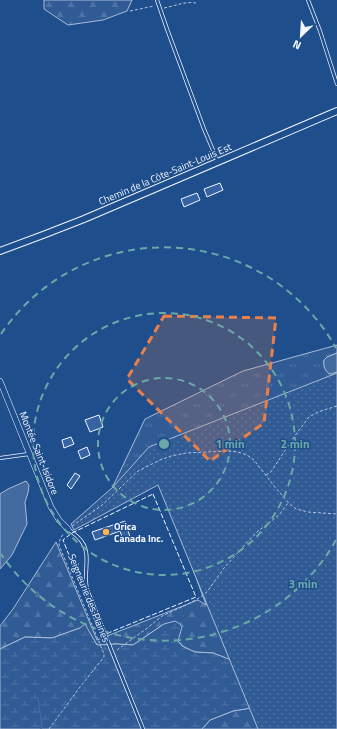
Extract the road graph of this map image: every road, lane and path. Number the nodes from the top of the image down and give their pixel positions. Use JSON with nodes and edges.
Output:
{"nodes":[{"id":1,"x":308,"y":0,"type":"edge"},
{"id":2,"x":158,"y":2,"type":"edge"},
{"id":3,"x":196,"y":3,"type":"dead end"},
{"id":4,"x":159,"y":8,"type":"junction"},
{"id":5,"x":130,"y":11,"type":"dead end"},
{"id":6,"x":337,"y":84,"type":"edge"},
{"id":7,"x":337,"y":111,"type":"edge"},
{"id":8,"x":218,"y":162,"type":"junction"},
{"id":9,"x":0,"y":250,"type":"edge"},
{"id":10,"x":0,"y":381,"type":"edge"},
{"id":11,"x":337,"y":406,"type":"edge"},
{"id":12,"x":30,"y":454,"type":"junction"},
{"id":13,"x":0,"y":458,"type":"edge"},
{"id":14,"x":265,"y":475,"type":"junction"},
{"id":15,"x":288,"y":502,"type":"junction"},
{"id":16,"x":337,"y":514,"type":"edge"},
{"id":17,"x":68,"y":529,"type":"junction"},
{"id":18,"x":112,"y":653,"type":"junction"},
{"id":19,"x":104,"y":657,"type":"junction"},
{"id":20,"x":49,"y":729,"type":"edge"},
{"id":21,"x":143,"y":729,"type":"edge"}],
"edges":[{"from":1,"to":6,"type":"lane"},
{"from":2,"to":4,"type":"lane"},
{"from":2,"to":5,"type":"path"},
{"from":3,"to":4,"type":"path"},
{"from":4,"to":8,"type":"lane"},
{"from":7,"to":8,"type":"street","name":"Chemin de la Côte-Saint-Louis Est"},
{"from":8,"to":9,"type":"street","name":"Chemin de la Côte-Saint-Louis Est"},
{"from":10,"to":12,"type":"street","name":"Montée Saint-Isidore"},
{"from":11,"to":14,"type":"path"},
{"from":12,"to":13,"type":"lane"},
{"from":12,"to":17,"type":"street","name":"Montée Saint-Isidore"},
{"from":14,"to":15,"type":"path"},
{"from":14,"to":17,"type":"path"},
{"from":15,"to":16,"type":"path"},
{"from":15,"to":18,"type":"path"},
{"from":17,"to":18,"type":"lane"},
{"from":17,"to":19,"type":"path","name":"Seigneurie des Plaines"},
{"from":18,"to":19,"type":"path"},
{"from":18,"to":21,"type":"lane"},
{"from":19,"to":20,"type":"path","name":"Seigneurie des Plaines"}]}
